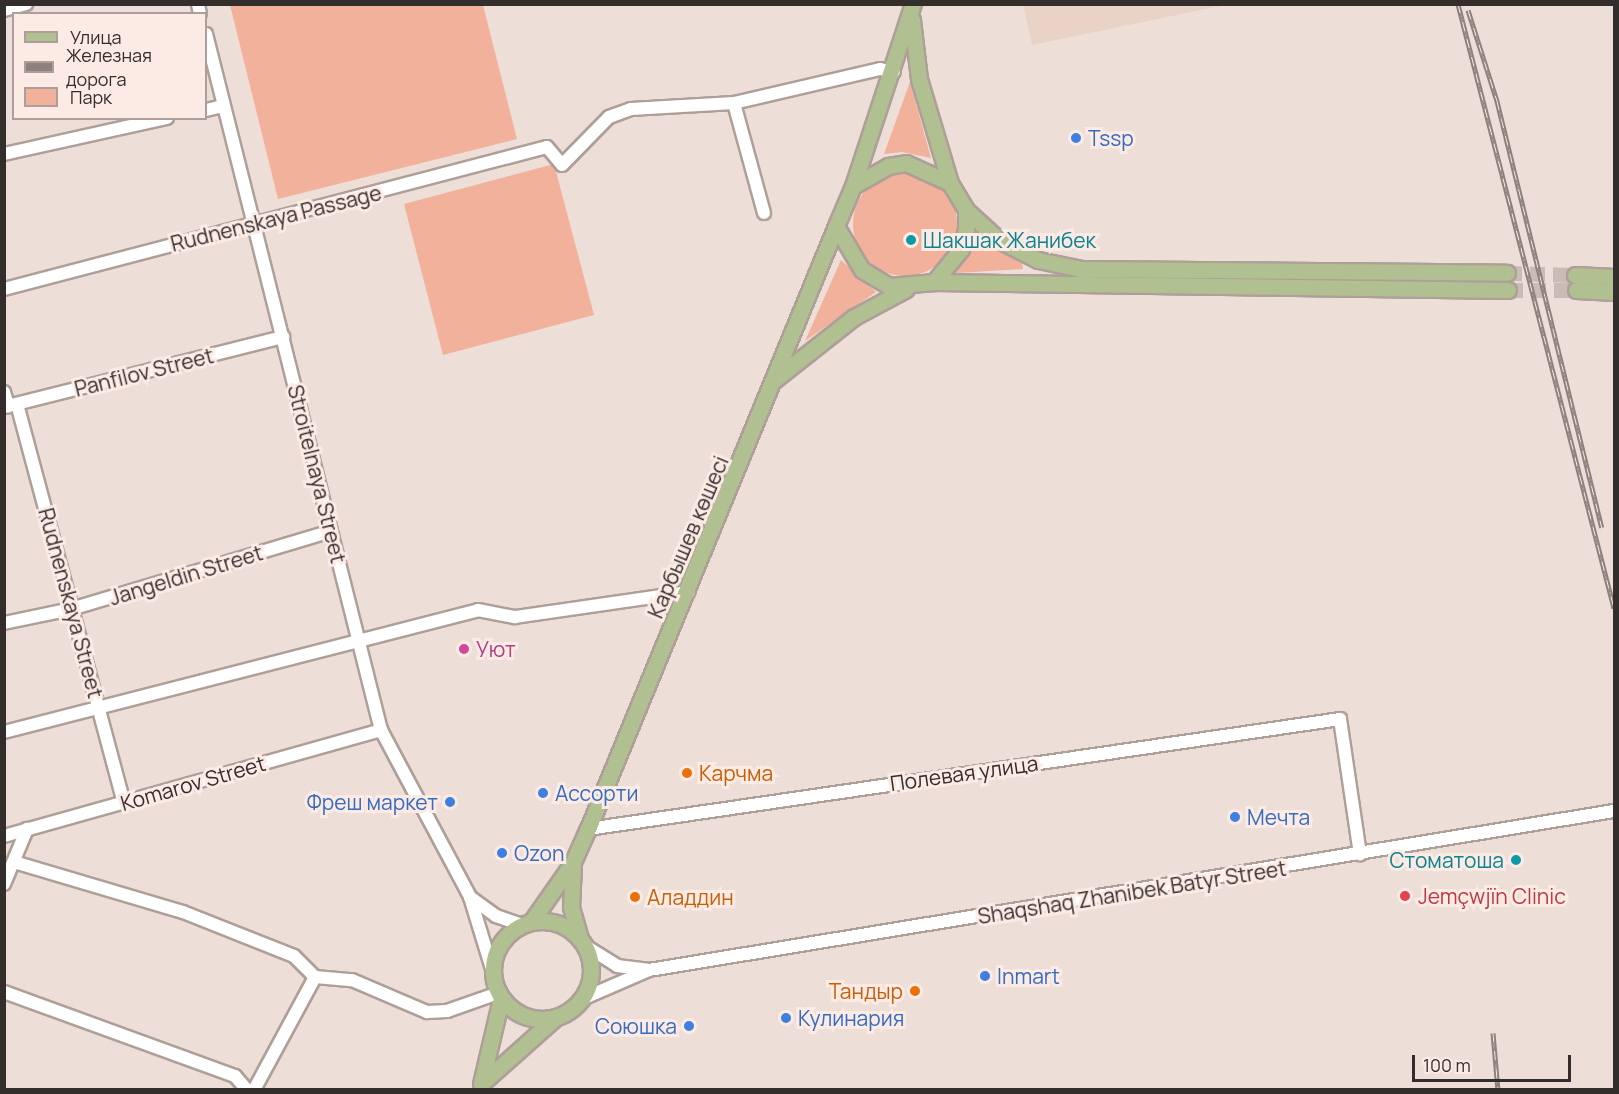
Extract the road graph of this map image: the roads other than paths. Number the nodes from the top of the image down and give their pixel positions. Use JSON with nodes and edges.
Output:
{"nodes":[{"id":1,"x":26,"y":4,"type":"edge"},
{"id":2,"x":4,"y":10,"type":"edge"},
{"id":3,"x":913,"y":12,"type":"edge"},
{"id":4,"x":207,"y":38,"type":"edge"},
{"id":5,"x":894,"y":72,"type":"junction"},
{"id":6,"x":734,"y":103,"type":"junction"},
{"id":7,"x":224,"y":106,"type":"junction"},
{"id":8,"x":207,"y":110,"type":"edge"},
{"id":9,"x":157,"y":120,"type":"edge"},
{"id":10,"x":4,"y":154,"type":"edge"},
{"id":11,"x":950,"y":183,"type":"junction"},
{"id":12,"x":853,"y":186,"type":"junction"},
{"id":13,"x":966,"y":210,"type":"junction"},
{"id":14,"x":764,"y":213,"type":"dead end"},
{"id":15,"x":254,"y":222,"type":"junction"},
{"id":16,"x":836,"y":226,"type":"junction"},
{"id":17,"x":1507,"y":273,"type":"tunnel mouth"},
{"id":18,"x":1614,"y":276,"type":"edge"},
{"id":19,"x":934,"y":282,"type":"junction"},
{"id":20,"x":4,"y":289,"type":"edge"},
{"id":21,"x":906,"y":289,"type":"junction"},
{"id":22,"x":1508,"y":290,"type":"tunnel mouth"},
{"id":23,"x":1614,"y":292,"type":"edge"},
{"id":24,"x":283,"y":337,"type":"junction"},
{"id":25,"x":774,"y":380,"type":"junction"},
{"id":26,"x":4,"y":392,"type":"edge"},
{"id":27,"x":10,"y":405,"type":"edge"},
{"id":28,"x":331,"y":531,"type":"junction"},
{"id":29,"x":688,"y":592,"type":"junction"},
{"id":30,"x":71,"y":609,"type":"junction"},
{"id":31,"x":4,"y":623,"type":"edge"},
{"id":32,"x":358,"y":640,"type":"junction"},
{"id":33,"x":99,"y":708,"type":"junction"},
{"id":34,"x":381,"y":730,"type":"junction"},
{"id":35,"x":4,"y":732,"type":"edge"},
{"id":36,"x":124,"y":803,"type":"junction"},
{"id":37,"x":1614,"y":811,"type":"edge"},
{"id":38,"x":27,"y":829,"type":"junction"},
{"id":39,"x":588,"y":829,"type":"junction"},
{"id":40,"x":4,"y":836,"type":"edge"},
{"id":41,"x":1360,"y":855,"type":"junction"},
{"id":42,"x":14,"y":862,"type":"junction"},
{"id":43,"x":573,"y":862,"type":"junction"},
{"id":44,"x":4,"y":884,"type":"edge"},
{"id":45,"x":470,"y":897,"type":"junction"},
{"id":46,"x":526,"y":923,"type":"junction"},
{"id":47,"x":582,"y":941,"type":"junction"},
{"id":48,"x":492,"y":969,"type":"junction"},
{"id":49,"x":649,"y":970,"type":"junction"},
{"id":50,"x":315,"y":977,"type":"junction"},
{"id":51,"x":4,"y":992,"type":"edge"},
{"id":52,"x":500,"y":996,"type":"junction"},
{"id":53,"x":582,"y":999,"type":"junction"},
{"id":54,"x":555,"y":1018,"type":"junction"},
{"id":55,"x":480,"y":1086,"type":"edge"},
{"id":56,"x":247,"y":1089,"type":"edge"},
{"id":57,"x":254,"y":1089,"type":"edge"}],
"edges":[{"from":1,"to":2,"type":"street"},
{"from":3,"to":5,"type":"main road"},
{"from":3,"to":11,"type":"main road"},
{"from":4,"to":7,"type":"street","name":"Stroitelnaya Street"},
{"from":5,"to":6,"type":"street"},
{"from":5,"to":12,"type":"main road"},
{"from":6,"to":14,"type":"street"},
{"from":6,"to":15,"type":"street","name":"Rudnenskaya Passage"},
{"from":7,"to":8,"type":"street"},
{"from":7,"to":15,"type":"street","name":"Stroitelnaya Street"},
{"from":9,"to":10,"type":"street"},
{"from":11,"to":12,"type":"main road"},
{"from":11,"to":13,"type":"main road"},
{"from":12,"to":16,"type":"main road"},
{"from":13,"to":17,"type":"main road"},
{"from":13,"to":19,"type":"main road"},
{"from":15,"to":20,"type":"street","name":"Rudnenskaya Passage"},
{"from":15,"to":24,"type":"street","name":"Stroitelnaya Street"},
{"from":16,"to":21,"type":"main road"},
{"from":16,"to":25,"type":"main road","name":"Карбышев көшесі"},
{"from":18,"to":23,"type":"main road"},
{"from":19,"to":21,"type":"main road"},
{"from":19,"to":22,"type":"main road"},
{"from":21,"to":25,"type":"main road"},
{"from":24,"to":27,"type":"street","name":"Panfilov Street"},
{"from":24,"to":28,"type":"street","name":"Stroitelnaya Street"},
{"from":25,"to":29,"type":"main road","name":"Карбышев көшесі"},
{"from":26,"to":27,"type":"street","name":"Rudnenskaya Street"},
{"from":27,"to":30,"type":"street","name":"Rudnenskaya Street"},
{"from":28,"to":30,"type":"street","name":"Jangeldin Street"},
{"from":28,"to":32,"type":"street","name":"Stroitelnaya Street"},
{"from":29,"to":32,"type":"street"},
{"from":29,"to":39,"type":"main road","name":"Карбышев көшесі"},
{"from":30,"to":31,"type":"street","name":"Jangeldin Street"},
{"from":30,"to":33,"type":"street","name":"Rudnenskaya Street"},
{"from":32,"to":33,"type":"street"},
{"from":32,"to":34,"type":"street","name":"Stroitelnaya Street"},
{"from":33,"to":35,"type":"street"},
{"from":33,"to":36,"type":"street","name":"Rudnenskaya Street"},
{"from":34,"to":36,"type":"street","name":"Komarov Street"},
{"from":34,"to":45,"type":"street","name":"Stroitelnaya Street"},
{"from":36,"to":38,"type":"street","name":"Komarov Street"},
{"from":37,"to":41,"type":"street","name":"Shaqshaq Zhanibek Batyr Street"},
{"from":38,"to":40,"type":"street","name":"Komarov Street"},
{"from":38,"to":42,"type":"street"},
{"from":39,"to":41,"type":"street","name":"Полевая улица"},
{"from":39,"to":43,"type":"main road","name":"Карбышев көшесі"},
{"from":41,"to":49,"type":"street","name":"Shaqshaq Zhanibek Batyr Street"},
{"from":42,"to":44,"type":"street"},
{"from":42,"to":50,"type":"street"},
{"from":43,"to":46,"type":"main road"},
{"from":43,"to":47,"type":"main road"},
{"from":45,"to":46,"type":"street"},
{"from":45,"to":48,"type":"street"},
{"from":46,"to":47,"type":"main road"},
{"from":46,"to":48,"type":"main road"},
{"from":47,"to":49,"type":"street","name":"Shaqshaq Zhanibek Batyr Street"},
{"from":47,"to":53,"type":"main road"},
{"from":48,"to":52,"type":"main road"},
{"from":49,"to":53,"type":"street","name":"Shaqshaq Zhanibek Batyr Street"},
{"from":50,"to":52,"type":"street"},
{"from":50,"to":57,"type":"street"},
{"from":51,"to":56,"type":"street"},
{"from":52,"to":54,"type":"main road"},
{"from":52,"to":55,"type":"main road"},
{"from":53,"to":54,"type":"main road"},
{"from":54,"to":55,"type":"main road"}]}
